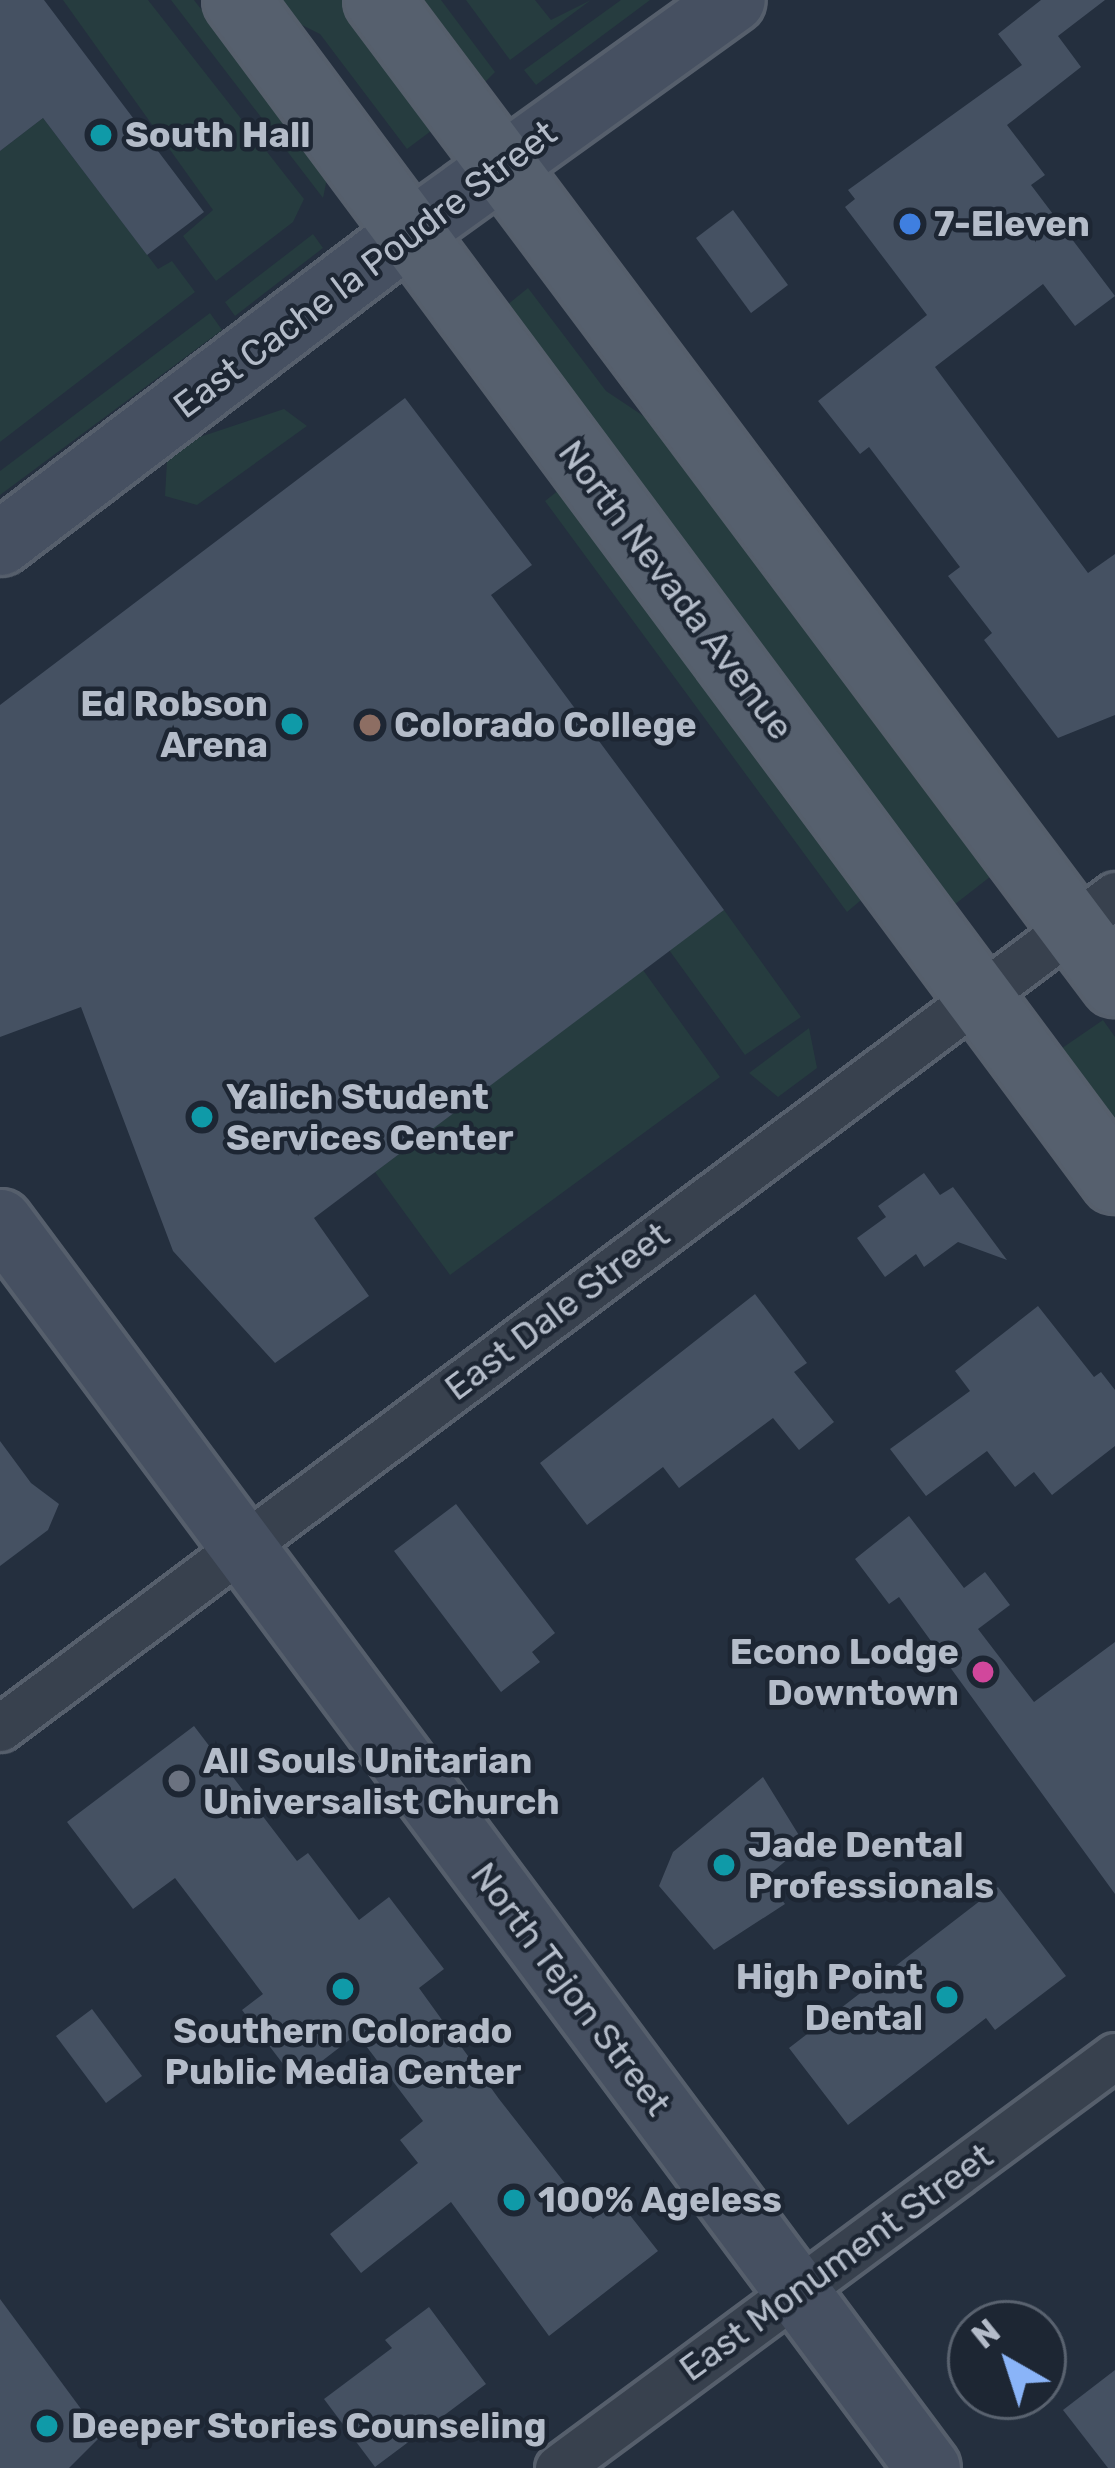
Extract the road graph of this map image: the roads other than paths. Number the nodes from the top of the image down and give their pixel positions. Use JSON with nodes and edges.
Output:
{"nodes":[{"id":1,"x":237,"y":0,"type":"edge"},
{"id":2,"x":378,"y":0,"type":"edge"},
{"id":3,"x":734,"y":0,"type":"edge"},
{"id":4,"x":504,"y":164,"type":"junction"},
{"id":5,"x":411,"y":231,"type":"junction"},
{"id":6,"x":0,"y":543,"type":"edge"},
{"id":7,"x":1094,"y":911,"type":"edge"},
{"id":8,"x":1115,"y":983,"type":"edge"},
{"id":9,"x":978,"y":996,"type":"junction"},
{"id":10,"x":1115,"y":1180,"type":"edge"},
{"id":11,"x":0,"y":1222,"type":"edge"},
{"id":12,"x":242,"y":1546,"type":"junction"},
{"id":13,"x":0,"y":1727,"type":"edge"},
{"id":14,"x":1115,"y":2056,"type":"edge"},
{"id":15,"x":796,"y":2292,"type":"junction"},
{"id":16,"x":557,"y":2468,"type":"edge"},
{"id":17,"x":928,"y":2468,"type":"edge"}],
"edges":[{"from":1,"to":5,"type":"main road","name":"North Nevada Avenue"},
{"from":2,"to":4,"type":"main road"},
{"from":3,"to":4,"type":"street","name":"East Cache la Poudre Street"},
{"from":4,"to":5,"type":"street","name":"East Cache la Poudre Street"},
{"from":4,"to":7,"type":"main road"},
{"from":5,"to":6,"type":"street","name":"East Cache la Poudre Street"},
{"from":5,"to":9,"type":"main road","name":"North Nevada Avenue"},
{"from":7,"to":8,"type":"main road"},
{"from":7,"to":9,"type":"street","name":"East Dale Street"},
{"from":9,"to":10,"type":"main road","name":"North Nevada Avenue"},
{"from":9,"to":12,"type":"street","name":"East Dale Street"},
{"from":11,"to":12,"type":"street","name":"North Tejon Street"},
{"from":12,"to":13,"type":"street","name":"East Dale Street"},
{"from":12,"to":15,"type":"street","name":"North Tejon Street"},
{"from":14,"to":15,"type":"street","name":"East Monument Street"},
{"from":15,"to":16,"type":"street","name":"East Monument Street"},
{"from":15,"to":17,"type":"street","name":"North Tejon Street"}]}
